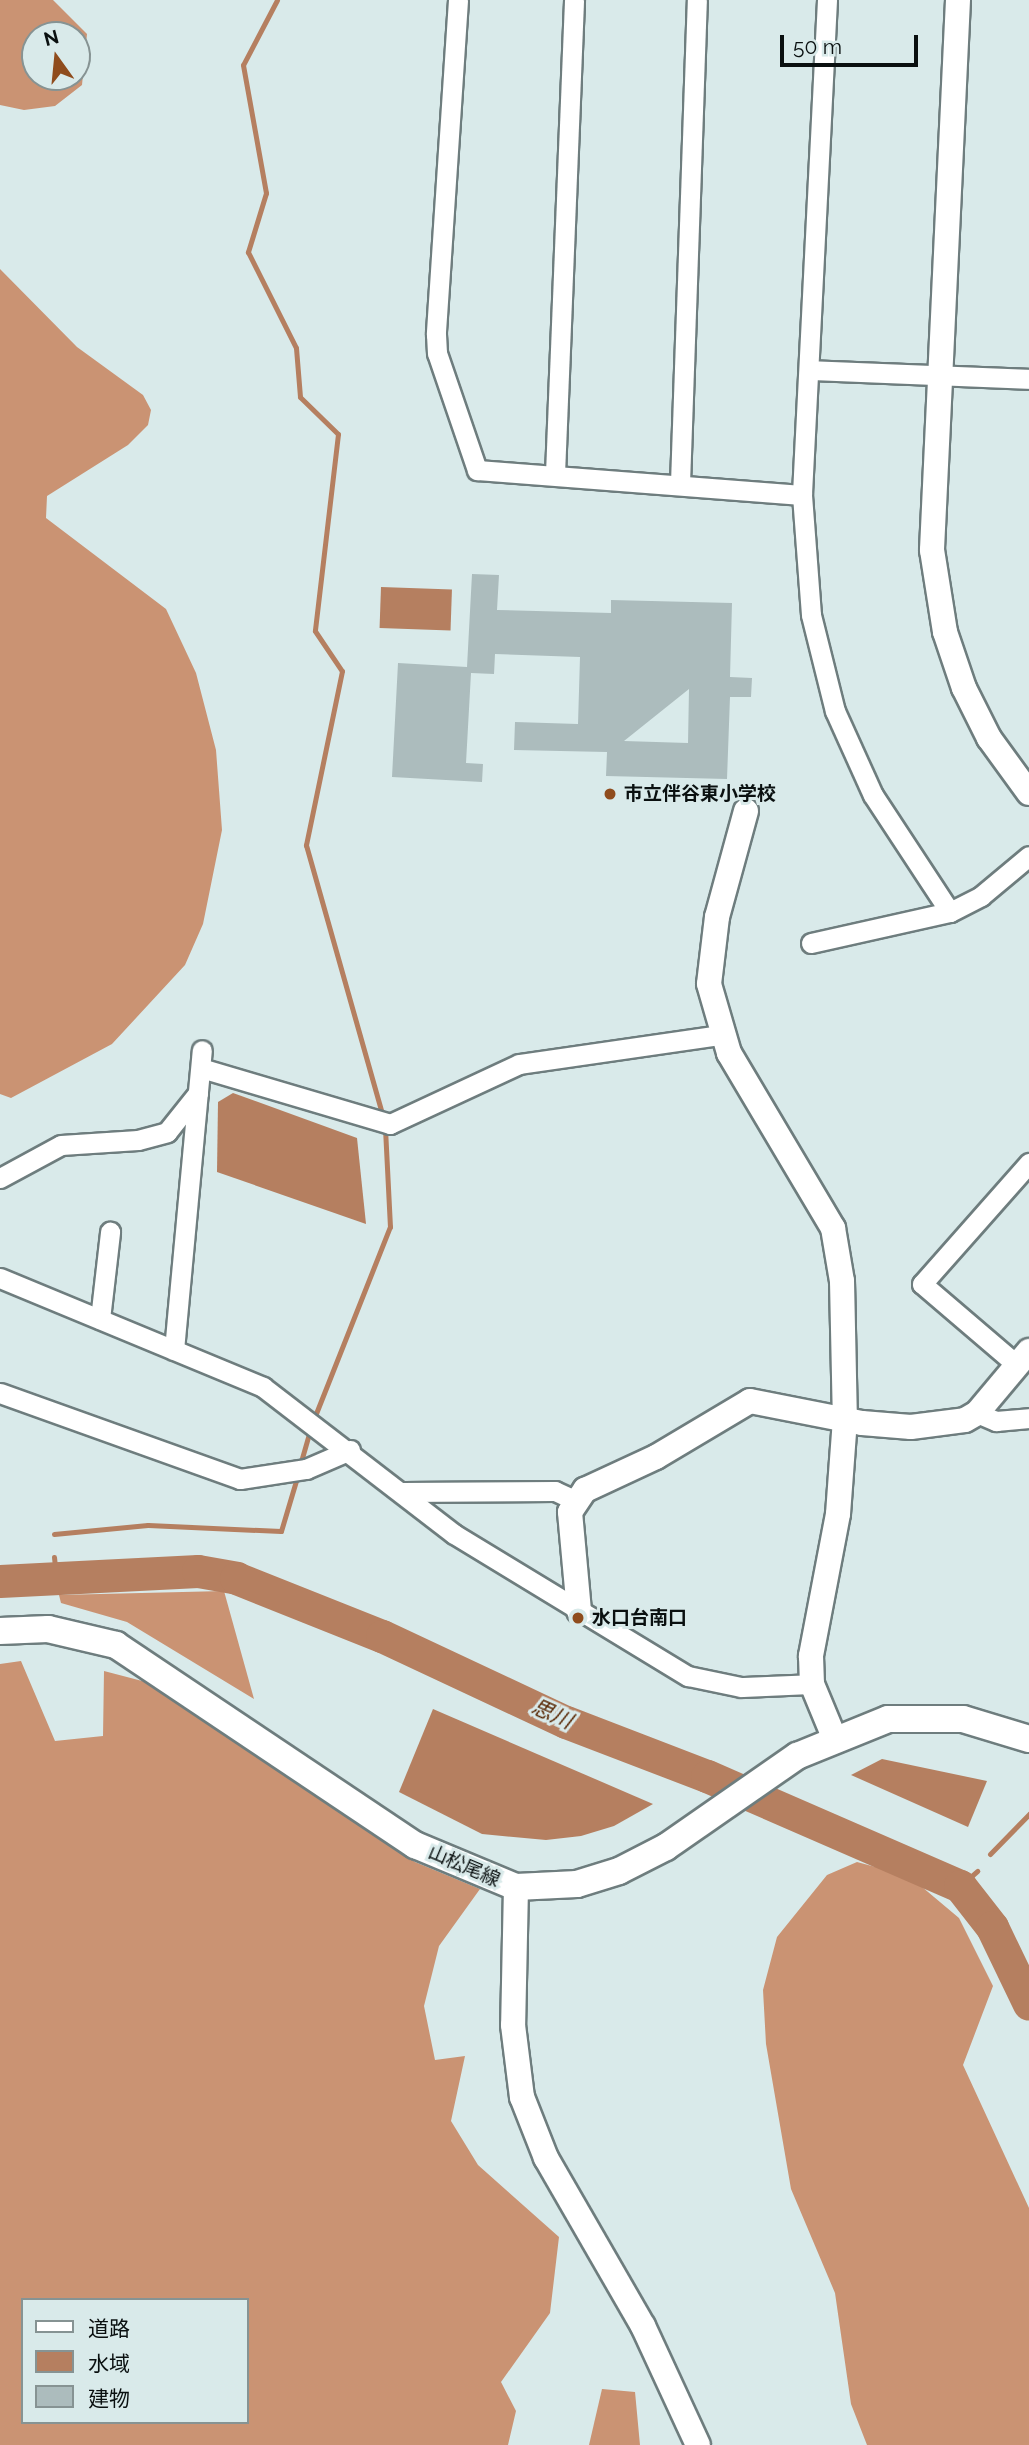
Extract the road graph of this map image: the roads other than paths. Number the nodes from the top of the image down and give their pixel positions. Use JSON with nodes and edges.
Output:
{"nodes":[{"id":1,"x":458,"y":0,"type":"edge"},
{"id":2,"x":574,"y":0,"type":"edge"},
{"id":3,"x":697,"y":0,"type":"edge"},
{"id":4,"x":827,"y":0,"type":"edge"},
{"id":5,"x":957,"y":0,"type":"edge"},
{"id":6,"x":809,"y":370,"type":"junction"},
{"id":7,"x":939,"y":375,"type":"junction"},
{"id":8,"x":1029,"y":379,"type":"edge"},
{"id":9,"x":555,"y":474,"type":"junction"},
{"id":10,"x":680,"y":483,"type":"junction"},
{"id":11,"x":802,"y":495,"type":"junction"},
{"id":12,"x":1029,"y":793,"type":"edge"},
{"id":13,"x":746,"y":811,"type":"dead end"},
{"id":14,"x":1029,"y":856,"type":"edge"},
{"id":15,"x":950,"y":912,"type":"junction"},
{"id":16,"x":811,"y":943,"type":"dead end"},
{"id":17,"x":720,"y":1035,"type":"junction"},
{"id":18,"x":199,"y":1091,"type":"junction"},
{"id":19,"x":1029,"y":1163,"type":"edge"},
{"id":20,"x":0,"y":1178,"type":"edge"},
{"id":21,"x":110,"y":1231,"type":"dead end"},
{"id":22,"x":0,"y":1278,"type":"edge"},
{"id":23,"x":100,"y":1319,"type":"junction"},
{"id":24,"x":174,"y":1350,"type":"junction"},
{"id":25,"x":1023,"y":1358,"type":"edge"},
{"id":26,"x":0,"y":1393,"type":"edge"},
{"id":27,"x":977,"y":1413,"type":"junction"},
{"id":28,"x":1029,"y":1418,"type":"edge"},
{"id":29,"x":845,"y":1419,"type":"junction"},
{"id":30,"x":350,"y":1450,"type":"junction"},
{"id":31,"x":402,"y":1492,"type":"junction"},
{"id":32,"x":574,"y":1500,"type":"junction"},
{"id":33,"x":579,"y":1611,"type":"junction"},
{"id":34,"x":0,"y":1631,"type":"edge"},
{"id":35,"x":812,"y":1684,"type":"junction"},
{"id":36,"x":834,"y":1737,"type":"junction"},
{"id":37,"x":1029,"y":1739,"type":"edge"},
{"id":38,"x":516,"y":1887,"type":"junction"},
{"id":39,"x":698,"y":2445,"type":"edge"}],
"edges":[{"from":1,"to":9,"type":"street"},
{"from":2,"to":9,"type":"street"},
{"from":3,"to":10,"type":"street"},
{"from":4,"to":6,"type":"street"},
{"from":5,"to":7,"type":"street"},
{"from":6,"to":7,"type":"street"},
{"from":6,"to":11,"type":"street"},
{"from":7,"to":8,"type":"street"},
{"from":7,"to":12,"type":"street"},
{"from":9,"to":10,"type":"street"},
{"from":10,"to":11,"type":"street"},
{"from":11,"to":15,"type":"street"},
{"from":13,"to":17,"type":"street"},
{"from":14,"to":15,"type":"street"},
{"from":15,"to":16,"type":"street"},
{"from":17,"to":18,"type":"street"},
{"from":17,"to":29,"type":"street"},
{"from":18,"to":20,"type":"street"},
{"from":18,"to":24,"type":"street"},
{"from":19,"to":25,"type":"street"},
{"from":21,"to":23,"type":"street"},
{"from":22,"to":23,"type":"street"},
{"from":23,"to":24,"type":"street"},
{"from":24,"to":30,"type":"street"},
{"from":25,"to":27,"type":"street"},
{"from":26,"to":30,"type":"street"},
{"from":27,"to":28,"type":"street"},
{"from":27,"to":29,"type":"street"},
{"from":29,"to":32,"type":"street"},
{"from":29,"to":35,"type":"street"},
{"from":30,"to":31,"type":"street"},
{"from":31,"to":32,"type":"street"},
{"from":31,"to":33,"type":"street"},
{"from":32,"to":33,"type":"street"},
{"from":33,"to":35,"type":"street"},
{"from":34,"to":38,"type":"main road","name":"山松尾線"},
{"from":35,"to":36,"type":"street"},
{"from":36,"to":37,"type":"main road","name":"山松尾線"},
{"from":36,"to":38,"type":"main road","name":"山松尾線"},
{"from":38,"to":39,"type":"street"}]}
